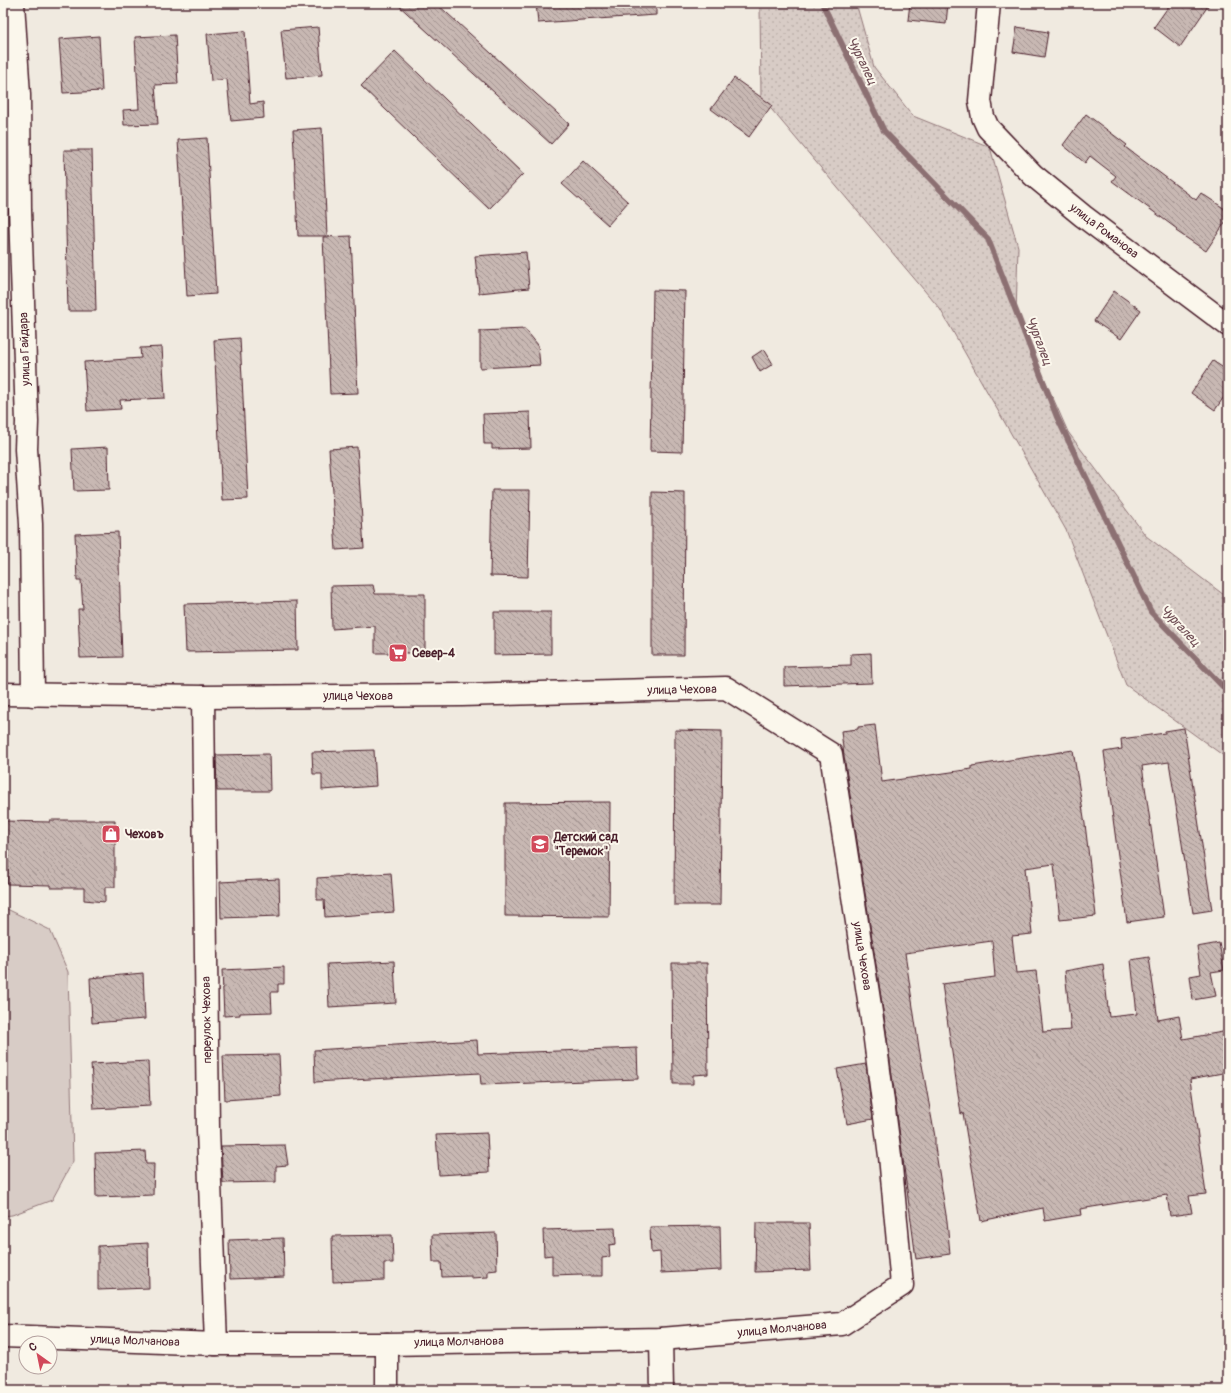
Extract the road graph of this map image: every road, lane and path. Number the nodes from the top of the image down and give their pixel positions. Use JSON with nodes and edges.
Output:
{"nodes":[{"id":1,"x":13,"y":3,"type":"edge"},
{"id":2,"x":989,"y":3,"type":"edge"},
{"id":3,"x":1228,"y":325,"type":"edge"},
{"id":4,"x":3,"y":694,"type":"edge"},
{"id":5,"x":33,"y":695,"type":"junction"},
{"id":6,"x":203,"y":697,"type":"junction"},
{"id":7,"x":902,"y":1285,"type":"joint"},
{"id":8,"x":3,"y":1336,"type":"edge"},
{"id":9,"x":661,"y":1338,"type":"junction"},
{"id":10,"x":216,"y":1344,"type":"junction"},
{"id":11,"x":387,"y":1344,"type":"junction"},
{"id":12,"x":387,"y":1390,"type":"edge"},
{"id":13,"x":662,"y":1390,"type":"edge"}],
"edges":[{"from":1,"to":5,"type":"street","name":"улица Гайдара"},
{"from":2,"to":3,"type":"street","name":"улица Романова"},
{"from":4,"to":5,"type":"street","name":"улица Чехова"},
{"from":5,"to":6,"type":"street","name":"улица Чехова"},
{"from":6,"to":7,"type":"street","name":"улица Чехова"},
{"from":6,"to":10,"type":"street","name":"переулок Чехова"},
{"from":7,"to":9,"type":"street","name":"улица Молчанова"},
{"from":8,"to":10,"type":"street","name":"улица Молчанова"},
{"from":9,"to":11,"type":"street","name":"улица Молчанова"},
{"from":9,"to":13,"type":"street"},
{"from":10,"to":11,"type":"street","name":"улица Молчанова"},
{"from":11,"to":12,"type":"street"}]}
